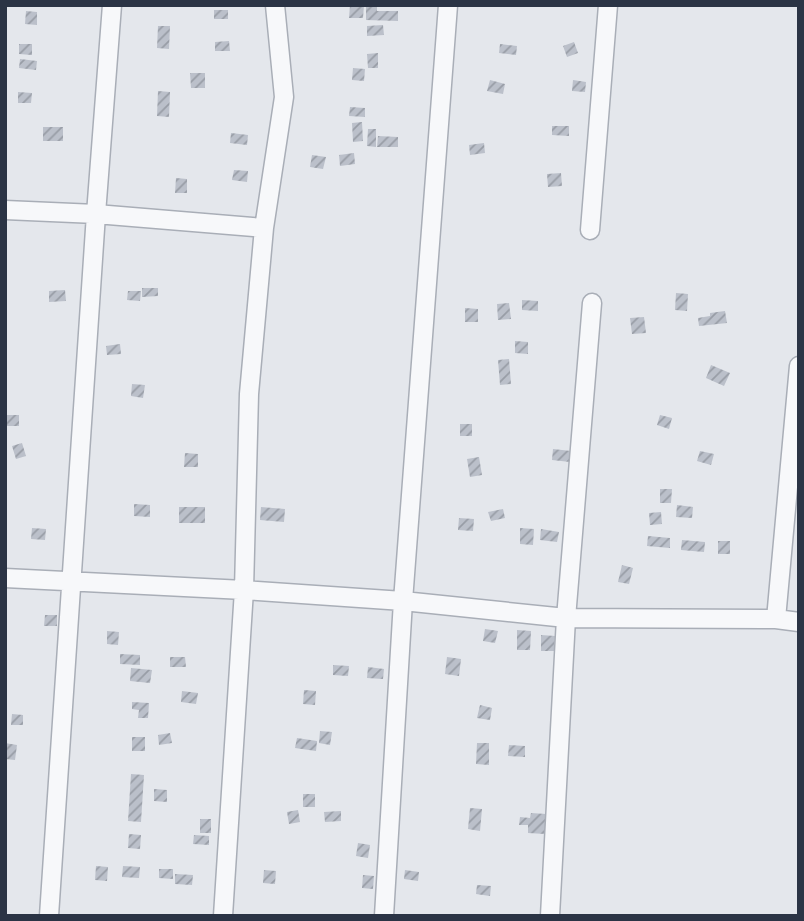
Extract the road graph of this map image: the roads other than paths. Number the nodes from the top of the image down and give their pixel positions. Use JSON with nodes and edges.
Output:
{"nodes":[{"id":1,"x":112,"y":5,"type":"edge"},
{"id":2,"x":275,"y":5,"type":"edge"},
{"id":3,"x":449,"y":5,"type":"edge"},
{"id":4,"x":608,"y":5,"type":"edge"},
{"id":5,"x":5,"y":210,"type":"edge"},
{"id":6,"x":96,"y":214,"type":"junction"},
{"id":7,"x":264,"y":228,"type":"junction"},
{"id":8,"x":590,"y":230,"type":"dead end"},
{"id":9,"x":592,"y":303,"type":"dead end"},
{"id":10,"x":799,"y":366,"type":"edge"},
{"id":11,"x":5,"y":578,"type":"edge"},
{"id":12,"x":72,"y":582,"type":"junction"},
{"id":13,"x":244,"y":590,"type":"junction"},
{"id":14,"x":404,"y":601,"type":"junction"},
{"id":15,"x":566,"y":618,"type":"junction"},
{"id":16,"x":776,"y":619,"type":"junction"},
{"id":17,"x":799,"y":622,"type":"edge"},
{"id":18,"x":48,"y":916,"type":"edge"},
{"id":19,"x":223,"y":916,"type":"edge"},
{"id":20,"x":384,"y":916,"type":"edge"},
{"id":21,"x":550,"y":916,"type":"edge"}],
"edges":[{"from":1,"to":6,"type":"street"},
{"from":2,"to":7,"type":"street"},
{"from":3,"to":14,"type":"street"},
{"from":4,"to":8,"type":"street"},
{"from":5,"to":6,"type":"street"},
{"from":6,"to":7,"type":"street"},
{"from":6,"to":12,"type":"street"},
{"from":7,"to":13,"type":"street"},
{"from":9,"to":15,"type":"street"},
{"from":10,"to":16,"type":"street"},
{"from":11,"to":12,"type":"street"},
{"from":12,"to":13,"type":"street"},
{"from":12,"to":18,"type":"street"},
{"from":13,"to":14,"type":"street"},
{"from":13,"to":19,"type":"street"},
{"from":14,"to":15,"type":"street"},
{"from":14,"to":20,"type":"street"},
{"from":15,"to":16,"type":"street"},
{"from":15,"to":21,"type":"street"},
{"from":16,"to":17,"type":"street"}]}
